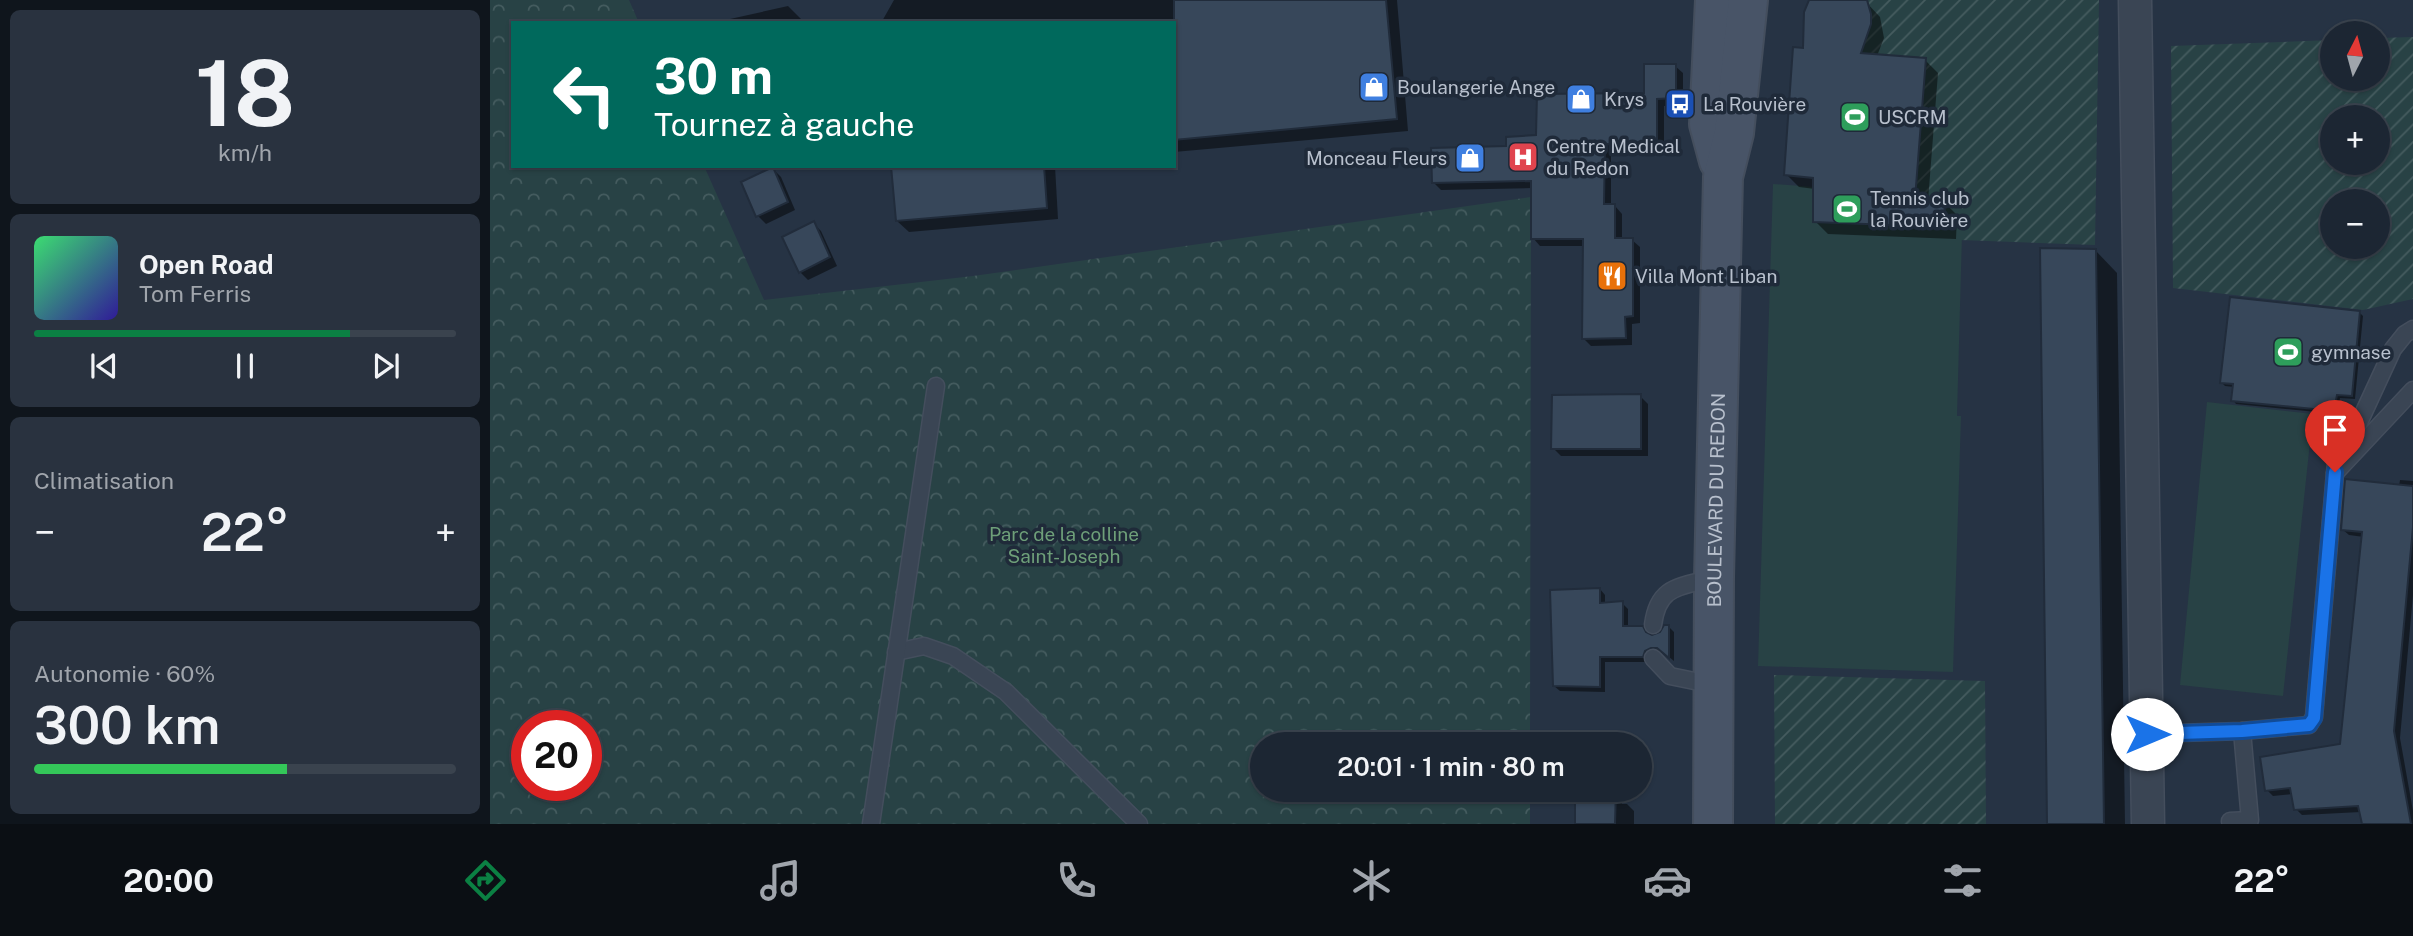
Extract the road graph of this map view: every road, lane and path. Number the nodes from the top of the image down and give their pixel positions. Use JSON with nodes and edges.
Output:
{"nodes":[{"id":1,"x":1715,"y":0,"type":"edge"},
{"id":2,"x":1748,"y":0,"type":"edge"},
{"id":3,"x":2135,"y":0,"type":"edge"},
{"id":4,"x":1723,"y":177,"type":"junction"},
{"id":5,"x":2413,"y":328,"type":"edge"},
{"id":6,"x":936,"y":386,"type":"dead end"},
{"id":7,"x":2413,"y":390,"type":"edge"},
{"id":8,"x":2335,"y":472,"type":"junction"},
{"id":9,"x":1714,"y":578,"type":"junction"},
{"id":10,"x":1653,"y":625,"type":"dead end"},
{"id":11,"x":896,"y":652,"type":"junction"},
{"id":12,"x":1653,"y":658,"type":"dead end"},
{"id":13,"x":1714,"y":685,"type":"junction"},
{"id":14,"x":2242,"y":731,"type":"junction"},
{"id":15,"x":2147,"y":734,"type":"junction"},
{"id":16,"x":2230,"y":821,"type":"dead end"},
{"id":17,"x":871,"y":824,"type":"edge"},
{"id":18,"x":1139,"y":824,"type":"edge"},
{"id":19,"x":1713,"y":824,"type":"edge"},
{"id":20,"x":2148,"y":824,"type":"edge"}],
"edges":[{"from":1,"to":4,"type":"street","name":"BOULEVARD DU REDON"},
{"from":2,"to":4,"type":"street","name":"BOULEVARD DU REDON"},
{"from":3,"to":15,"type":"street"},
{"from":4,"to":9,"type":"street","name":"BOULEVARD DU REDON"},
{"from":5,"to":8,"type":"lane"},
{"from":6,"to":11,"type":"lane"},
{"from":7,"to":8,"type":"lane"},
{"from":8,"to":14,"type":"lane"},
{"from":9,"to":10,"type":"lane"},
{"from":9,"to":13,"type":"street","name":"BOULEVARD DU REDON"},
{"from":11,"to":17,"type":"lane"},
{"from":11,"to":18,"type":"lane"},
{"from":12,"to":13,"type":"lane"},
{"from":13,"to":19,"type":"street","name":"BOULEVARD DU REDON"},
{"from":14,"to":15,"type":"lane"},
{"from":14,"to":16,"type":"lane"},
{"from":15,"to":20,"type":"street"}]}
